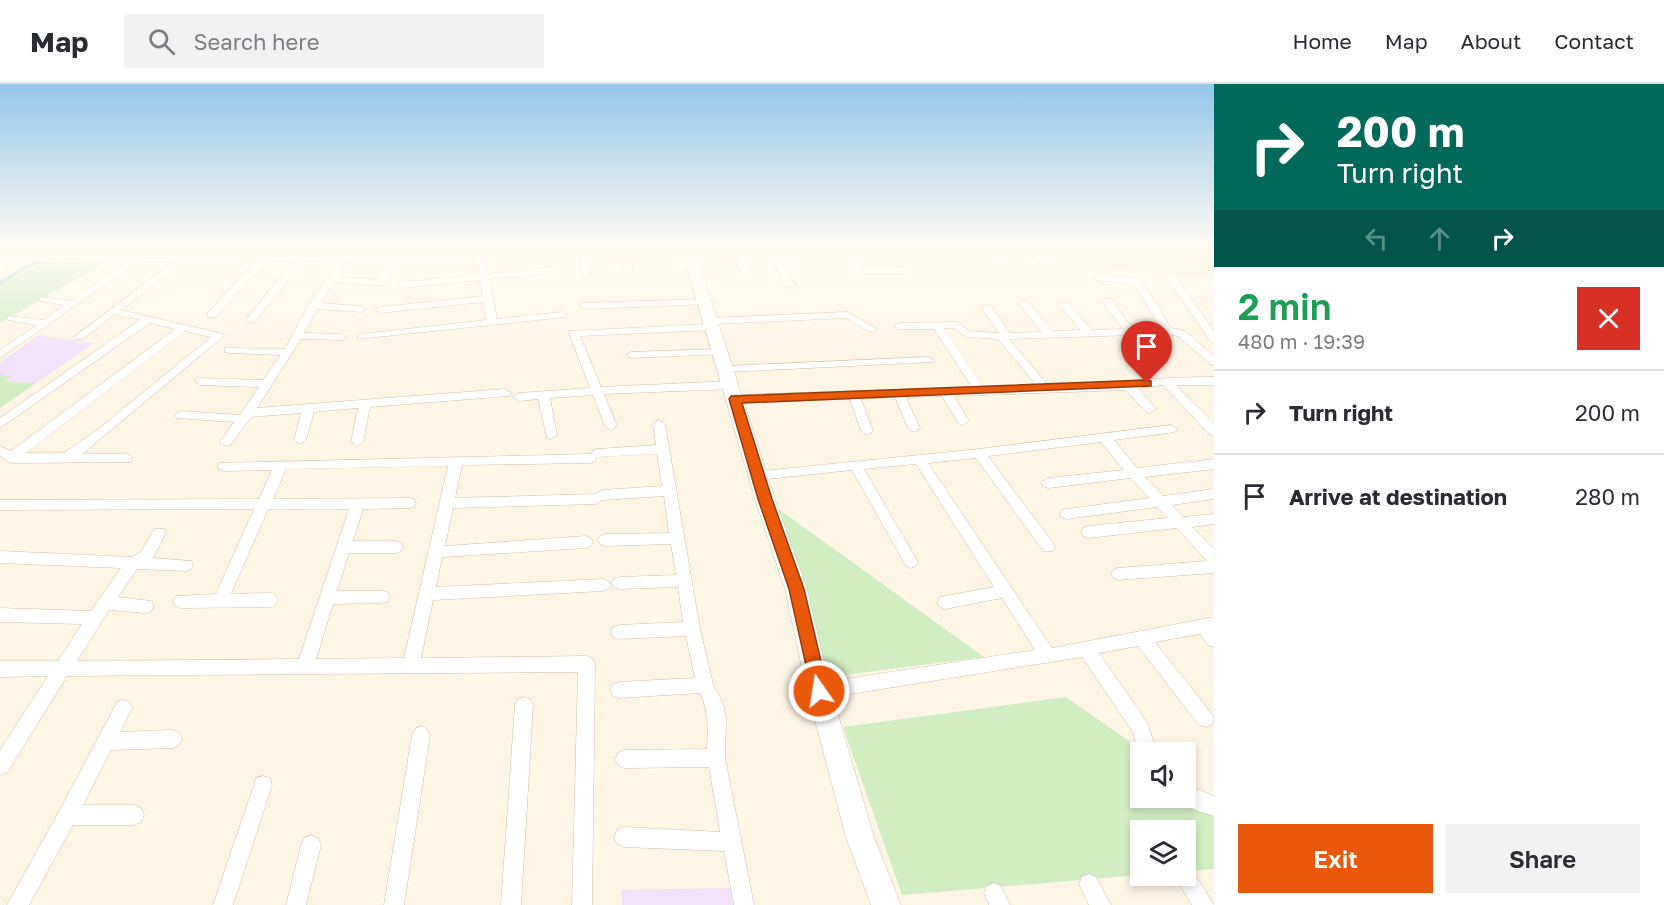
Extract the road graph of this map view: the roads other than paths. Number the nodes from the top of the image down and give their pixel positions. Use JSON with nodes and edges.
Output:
{"nodes":[{"id":1,"x":103,"y":285,"type":"edge"},
{"id":2,"x":147,"y":285,"type":"edge"},
{"id":3,"x":234,"y":285,"type":"edge"},
{"id":4,"x":274,"y":285,"type":"edge"},
{"id":5,"x":327,"y":285,"type":"edge"},
{"id":6,"x":486,"y":285,"type":"edge"},
{"id":7,"x":700,"y":285,"type":"edge"},
{"id":8,"x":1140,"y":285,"type":"edge"},
{"id":9,"x":1178,"y":285,"type":"edge"},
{"id":10,"x":488,"y":299,"type":"junction"},
{"id":11,"x":44,"y":300,"type":"dead end"},
{"id":12,"x":1107,"y":300,"type":"dead end"},
{"id":13,"x":74,"y":304,"type":"junction"},
{"id":14,"x":1024,"y":304,"type":"dead end"},
{"id":15,"x":1063,"y":304,"type":"dead end"},
{"id":16,"x":313,"y":306,"type":"junction"},
{"id":17,"x":584,"y":306,"type":"dead end"},
{"id":18,"x":987,"y":308,"type":"dead end"},
{"id":19,"x":361,"y":309,"type":"dead end"},
{"id":20,"x":380,"y":310,"type":"dead end"},
{"id":21,"x":114,"y":311,"type":"junction"},
{"id":22,"x":212,"y":315,"type":"dead end"},
{"id":23,"x":562,"y":315,"type":"dead end"},
{"id":24,"x":710,"y":317,"type":"junction"},
{"id":25,"x":12,"y":318,"type":"dead end"},
{"id":26,"x":149,"y":319,"type":"junction"},
{"id":27,"x":251,"y":320,"type":"dead end"},
{"id":28,"x":46,"y":323,"type":"junction"},
{"id":29,"x":492,"y":323,"type":"junction"},
{"id":30,"x":933,"y":325,"type":"junction"},
{"id":31,"x":899,"y":326,"type":"dead end"},
{"id":32,"x":183,"y":328,"type":"junction"},
{"id":33,"x":872,"y":329,"type":"dead end"},
{"id":34,"x":1167,"y":331,"type":"junction"},
{"id":35,"x":1130,"y":332,"type":"junction"},
{"id":36,"x":1089,"y":333,"type":"junction"},
{"id":37,"x":1051,"y":334,"type":"junction"},
{"id":38,"x":1034,"y":335,"type":"junction"},
{"id":39,"x":298,"y":336,"type":"junction"},
{"id":40,"x":1004,"y":336,"type":"junction"},
{"id":41,"x":80,"y":337,"type":"dead end"},
{"id":42,"x":362,"y":337,"type":"dead end"},
{"id":43,"x":342,"y":338,"type":"dead end"},
{"id":44,"x":1214,"y":339,"type":"edge"},
{"id":45,"x":1044,"y":346,"type":"dead end"},
{"id":46,"x":5,"y":347,"type":"edge"},
{"id":47,"x":230,"y":350,"type":"dead end"},
{"id":48,"x":288,"y":352,"type":"junction"},
{"id":49,"x":0,"y":355,"type":"edge"},
{"id":50,"x":631,"y":355,"type":"dead end"},
{"id":51,"x":928,"y":360,"type":"dead end"},
{"id":52,"x":1214,"y":362,"type":"edge"},
{"id":53,"x":729,"y":376,"type":"junction"},
{"id":54,"x":201,"y":381,"type":"dead end"},
{"id":55,"x":1166,"y":381,"type":"junction"},
{"id":56,"x":1214,"y":381,"type":"edge"},
{"id":57,"x":267,"y":384,"type":"junction"},
{"id":58,"x":1129,"y":386,"type":"junction"},
{"id":59,"x":1044,"y":388,"type":"junction"},
{"id":60,"x":596,"y":391,"type":"junction"},
{"id":61,"x":980,"y":391,"type":"junction"},
{"id":62,"x":946,"y":392,"type":"junction"},
{"id":63,"x":505,"y":393,"type":"dead end"},
{"id":64,"x":899,"y":394,"type":"junction"},
{"id":65,"x":543,"y":395,"type":"junction"},
{"id":66,"x":854,"y":395,"type":"junction"},
{"id":67,"x":519,"y":397,"type":"dead end"},
{"id":68,"x":365,"y":404,"type":"junction"},
{"id":69,"x":309,"y":407,"type":"junction"},
{"id":70,"x":1150,"y":409,"type":"dead end"},
{"id":71,"x":181,"y":415,"type":"dead end"},
{"id":72,"x":246,"y":416,"type":"junction"},
{"id":73,"x":963,"y":421,"type":"dead end"},
{"id":74,"x":0,"y":424,"type":"edge"},
{"id":75,"x":659,"y":424,"type":"dead end"},
{"id":76,"x":1211,"y":425,"type":"edge"},
{"id":77,"x":611,"y":426,"type":"dead end"},
{"id":78,"x":914,"y":428,"type":"dead end"},
{"id":79,"x":1171,"y":429,"type":"dead end"},
{"id":80,"x":867,"y":431,"type":"dead end"},
{"id":81,"x":551,"y":435,"type":"dead end"},
{"id":82,"x":1103,"y":436,"type":"junction"},
{"id":83,"x":300,"y":440,"type":"dead end"},
{"id":84,"x":226,"y":442,"type":"dead end"},
{"id":85,"x":357,"y":442,"type":"dead end"},
{"id":86,"x":663,"y":449,"type":"junction"},
{"id":87,"x":980,"y":453,"type":"junction"},
{"id":88,"x":5,"y":454,"type":"edge"},
{"id":89,"x":67,"y":458,"type":"junction"},
{"id":90,"x":126,"y":459,"type":"dead end"},
{"id":91,"x":920,"y":459,"type":"junction"},
{"id":92,"x":456,"y":461,"type":"junction"},
{"id":93,"x":1214,"y":464,"type":"edge"},
{"id":94,"x":281,"y":465,"type":"junction"},
{"id":95,"x":855,"y":465,"type":"junction"},
{"id":96,"x":224,"y":466,"type":"dead end"},
{"id":97,"x":1134,"y":473,"type":"junction"},
{"id":98,"x":758,"y":475,"type":"junction"},
{"id":99,"x":1048,"y":483,"type":"dead end"},
{"id":100,"x":670,"y":491,"type":"junction"},
{"id":101,"x":1214,"y":495,"type":"edge"},
{"id":102,"x":409,"y":502,"type":"dead end"},
{"id":103,"x":1160,"y":502,"type":"junction"},
{"id":104,"x":447,"y":503,"type":"junction"},
{"id":105,"x":358,"y":504,"type":"junction"},
{"id":106,"x":0,"y":505,"type":"edge"},
{"id":107,"x":263,"y":505,"type":"junction"},
{"id":108,"x":1067,"y":514,"type":"dead end"},
{"id":109,"x":1214,"y":519,"type":"edge"},
{"id":110,"x":1179,"y":522,"type":"junction"},
{"id":111,"x":1088,"y":532,"type":"dead end"},
{"id":112,"x":159,"y":533,"type":"dead end"},
{"id":113,"x":677,"y":538,"type":"junction"},
{"id":114,"x":604,"y":540,"type":"dead end"},
{"id":115,"x":586,"y":542,"type":"dead end"},
{"id":116,"x":344,"y":547,"type":"junction"},
{"id":117,"x":396,"y":547,"type":"dead end"},
{"id":118,"x":1048,"y":548,"type":"dead end"},
{"id":119,"x":436,"y":552,"type":"junction"},
{"id":120,"x":0,"y":557,"type":"edge"},
{"id":121,"x":1214,"y":560,"type":"edge"},
{"id":122,"x":134,"y":562,"type":"junction"},
{"id":123,"x":912,"y":562,"type":"dead end"},
{"id":124,"x":186,"y":565,"type":"dead end"},
{"id":125,"x":1214,"y":567,"type":"edge"},
{"id":126,"x":1118,"y":574,"type":"dead end"},
{"id":127,"x":684,"y":581,"type":"junction"},
{"id":128,"x":619,"y":583,"type":"dead end"},
{"id":129,"x":603,"y":585,"type":"dead end"},
{"id":130,"x":1006,"y":591,"type":"junction"},
{"id":131,"x":426,"y":594,"type":"junction"},
{"id":132,"x":382,"y":597,"type":"dead end"},
{"id":133,"x":328,"y":598,"type":"junction"},
{"id":134,"x":221,"y":600,"type":"junction"},
{"id":135,"x":270,"y":600,"type":"dead end"},
{"id":136,"x":182,"y":601,"type":"dead end"},
{"id":137,"x":945,"y":602,"type":"dead end"},
{"id":138,"x":105,"y":603,"type":"junction"},
{"id":139,"x":146,"y":606,"type":"dead end"},
{"id":140,"x":0,"y":615,"type":"edge"},
{"id":141,"x":96,"y":618,"type":"junction"},
{"id":142,"x":1208,"y":625,"type":"edge"},
{"id":143,"x":692,"y":629,"type":"junction"},
{"id":144,"x":619,"y":632,"type":"dead end"},
{"id":145,"x":1141,"y":637,"type":"junction"},
{"id":146,"x":1214,"y":640,"type":"edge"},
{"id":147,"x":1086,"y":649,"type":"junction"},
{"id":148,"x":1048,"y":656,"type":"junction"},
{"id":149,"x":411,"y":665,"type":"junction"},
{"id":150,"x":305,"y":666,"type":"junction"},
{"id":151,"x":0,"y":669,"type":"edge"},
{"id":152,"x":65,"y":669,"type":"junction"},
{"id":153,"x":705,"y":685,"type":"junction"},
{"id":154,"x":619,"y":690,"type":"dead end"},
{"id":155,"x":819,"y":691,"type":"junction"},
{"id":156,"x":524,"y":705,"type":"dead end"},
{"id":157,"x":123,"y":708,"type":"dead end"},
{"id":158,"x":1205,"y":719,"type":"dead end"},
{"id":159,"x":421,"y":735,"type":"dead end"},
{"id":160,"x":173,"y":739,"type":"dead end"},
{"id":161,"x":108,"y":741,"type":"junction"},
{"id":162,"x":1145,"y":742,"type":"edge"},
{"id":163,"x":716,"y":758,"type":"junction"},
{"id":164,"x":624,"y":759,"type":"dead end"},
{"id":165,"x":0,"y":766,"type":"edge"},
{"id":166,"x":264,"y":785,"type":"dead end"},
{"id":167,"x":1196,"y":800,"type":"edge"},
{"id":168,"x":1214,"y":806,"type":"edge"},
{"id":169,"x":68,"y":815,"type":"junction"},
{"id":170,"x":134,"y":815,"type":"dead end"},
{"id":171,"x":624,"y":837,"type":"dead end"},
{"id":172,"x":733,"y":842,"type":"junction"},
{"id":173,"x":311,"y":845,"type":"dead end"},
{"id":174,"x":1089,"y":884,"type":"dead end"},
{"id":175,"x":1191,"y":886,"type":"edge"},
{"id":176,"x":17,"y":905,"type":"edge"},
{"id":177,"x":223,"y":905,"type":"edge"},
{"id":178,"x":296,"y":905,"type":"edge"},
{"id":179,"x":394,"y":905,"type":"edge"},
{"id":180,"x":511,"y":905,"type":"edge"},
{"id":181,"x":582,"y":905,"type":"edge"},
{"id":182,"x":744,"y":905,"type":"edge"},
{"id":183,"x":886,"y":905,"type":"edge"},
{"id":184,"x":1101,"y":905,"type":"edge"},
{"id":185,"x":1204,"y":905,"type":"edge"}],
"edges":[{"from":1,"to":13,"type":"street"},
{"from":2,"to":21,"type":"street"},
{"from":3,"to":22,"type":"street"},
{"from":4,"to":27,"type":"street"},
{"from":5,"to":16,"type":"street"},
{"from":6,"to":10,"type":"street"},
{"from":7,"to":24,"type":"street"},
{"from":8,"to":34,"type":"street"},
{"from":9,"to":44,"type":"street"},
{"from":10,"to":20,"type":"street"},
{"from":10,"to":29,"type":"street"},
{"from":11,"to":13,"type":"street"},
{"from":12,"to":35,"type":"street"},
{"from":13,"to":28,"type":"street"},
{"from":14,"to":37,"type":"street"},
{"from":15,"to":36,"type":"street"},
{"from":16,"to":19,"type":"street"},
{"from":16,"to":39,"type":"street"},
{"from":17,"to":24,"type":"street"},
{"from":18,"to":40,"type":"street"},
{"from":21,"to":26,"type":"street"},
{"from":21,"to":41,"type":"street"},
{"from":23,"to":29,"type":"street"},
{"from":24,"to":33,"type":"street"},
{"from":24,"to":53,"type":"street"},
{"from":24,"to":60,"type":"street"},
{"from":25,"to":28,"type":"street"},
{"from":26,"to":32,"type":"street"},
{"from":26,"to":74,"type":"street"},
{"from":28,"to":46,"type":"street"},
{"from":29,"to":42,"type":"street"},
{"from":30,"to":31,"type":"street"},
{"from":30,"to":40,"type":"street"},
{"from":30,"to":61,"type":"street"},
{"from":32,"to":88,"type":"street"},
{"from":32,"to":89,"type":"street"},
{"from":34,"to":35,"type":"street"},
{"from":34,"to":52,"type":"street"},
{"from":35,"to":36,"type":"street"},
{"from":36,"to":37,"type":"street"},
{"from":37,"to":38,"type":"street"},
{"from":38,"to":40,"type":"street"},
{"from":38,"to":45,"type":"street"},
{"from":39,"to":43,"type":"street"},
{"from":39,"to":48,"type":"street"},
{"from":40,"to":59,"type":"street"},
{"from":46,"to":49,"type":"street"},
{"from":47,"to":48,"type":"street"},
{"from":48,"to":57,"type":"street"},
{"from":50,"to":53,"type":"street"},
{"from":51,"to":53,"type":"street"},
{"from":53,"to":60,"type":"street"},
{"from":53,"to":66,"type":"street"},
{"from":53,"to":98,"type":"street"},
{"from":54,"to":57,"type":"street"},
{"from":55,"to":56,"type":"street"},
{"from":55,"to":58,"type":"street"},
{"from":55,"to":76,"type":"street"},
{"from":57,"to":72,"type":"street"},
{"from":58,"to":59,"type":"street"},
{"from":58,"to":70,"type":"street"},
{"from":59,"to":61,"type":"street"},
{"from":60,"to":65,"type":"street"},
{"from":60,"to":77,"type":"street"},
{"from":61,"to":62,"type":"street"},
{"from":62,"to":64,"type":"street"},
{"from":62,"to":73,"type":"street"},
{"from":63,"to":68,"type":"street"},
{"from":64,"to":66,"type":"street"},
{"from":64,"to":78,"type":"street"},
{"from":65,"to":67,"type":"street"},
{"from":65,"to":81,"type":"street"},
{"from":66,"to":80,"type":"street"},
{"from":68,"to":69,"type":"street"},
{"from":68,"to":85,"type":"street"},
{"from":69,"to":72,"type":"street"},
{"from":69,"to":83,"type":"street"},
{"from":71,"to":72,"type":"street"},
{"from":72,"to":84,"type":"street"},
{"from":75,"to":86,"type":"street"},
{"from":79,"to":82,"type":"street"},
{"from":82,"to":87,"type":"street"},
{"from":82,"to":97,"type":"street"},
{"from":86,"to":92,"type":"street"},
{"from":86,"to":100,"type":"street"},
{"from":87,"to":91,"type":"street"},
{"from":87,"to":118,"type":"street"},
{"from":88,"to":89,"type":"street"},
{"from":89,"to":90,"type":"street"},
{"from":91,"to":95,"type":"street"},
{"from":91,"to":130,"type":"street"},
{"from":92,"to":94,"type":"street"},
{"from":92,"to":104,"type":"street"},
{"from":93,"to":97,"type":"street"},
{"from":94,"to":96,"type":"street"},
{"from":94,"to":107,"type":"street"},
{"from":95,"to":98,"type":"street"},
{"from":95,"to":123,"type":"street"},
{"from":97,"to":99,"type":"street"},
{"from":97,"to":103,"type":"street"},
{"from":98,"to":155,"type":"street"},
{"from":100,"to":104,"type":"street"},
{"from":100,"to":113,"type":"street"},
{"from":101,"to":103,"type":"street"},
{"from":102,"to":105,"type":"street"},
{"from":103,"to":108,"type":"street"},
{"from":103,"to":110,"type":"street"},
{"from":104,"to":119,"type":"street"},
{"from":105,"to":107,"type":"street"},
{"from":105,"to":116,"type":"street"},
{"from":106,"to":107,"type":"street"},
{"from":107,"to":134,"type":"street"},
{"from":109,"to":110,"type":"street"},
{"from":110,"to":111,"type":"street"},
{"from":110,"to":121,"type":"street"},
{"from":112,"to":122,"type":"street"},
{"from":113,"to":114,"type":"street"},
{"from":113,"to":127,"type":"street"},
{"from":115,"to":119,"type":"street"},
{"from":116,"to":117,"type":"street"},
{"from":116,"to":133,"type":"street"},
{"from":119,"to":131,"type":"street"},
{"from":120,"to":122,"type":"street"},
{"from":122,"to":124,"type":"street"},
{"from":122,"to":138,"type":"street"},
{"from":125,"to":126,"type":"street"},
{"from":127,"to":128,"type":"street"},
{"from":127,"to":143,"type":"street"},
{"from":129,"to":131,"type":"street"},
{"from":130,"to":137,"type":"street"},
{"from":130,"to":148,"type":"street"},
{"from":131,"to":149,"type":"street"},
{"from":132,"to":133,"type":"street"},
{"from":133,"to":150,"type":"street"},
{"from":134,"to":135,"type":"street"},
{"from":134,"to":136,"type":"street"},
{"from":138,"to":139,"type":"street"},
{"from":138,"to":141,"type":"street"},
{"from":140,"to":141,"type":"street"},
{"from":141,"to":152,"type":"street"},
{"from":142,"to":145,"type":"street"},
{"from":142,"to":146,"type":"street"},
{"from":143,"to":144,"type":"street"},
{"from":143,"to":153,"type":"street"},
{"from":145,"to":147,"type":"street"},
{"from":145,"to":158,"type":"street"},
{"from":147,"to":148,"type":"street"},
{"from":147,"to":162,"type":"street"},
{"from":148,"to":155,"type":"street"},
{"from":149,"to":150,"type":"street"},
{"from":149,"to":181,"type":"street"},
{"from":150,"to":152,"type":"street"},
{"from":151,"to":152,"type":"street"},
{"from":152,"to":165,"type":"street"},
{"from":153,"to":154,"type":"street"},
{"from":153,"to":163,"type":"street"},
{"from":155,"to":183,"type":"street"},
{"from":156,"to":180,"type":"street"},
{"from":157,"to":161,"type":"street"},
{"from":159,"to":179,"type":"street"},
{"from":160,"to":161,"type":"street"},
{"from":161,"to":169,"type":"street"},
{"from":163,"to":164,"type":"street"},
{"from":163,"to":172,"type":"street"},
{"from":166,"to":177,"type":"street"},
{"from":167,"to":168,"type":"street"},
{"from":169,"to":170,"type":"street"},
{"from":169,"to":176,"type":"street"},
{"from":171,"to":172,"type":"street"},
{"from":172,"to":182,"type":"street"},
{"from":173,"to":178,"type":"street"},
{"from":174,"to":184,"type":"street"},
{"from":175,"to":185,"type":"street"}]}
